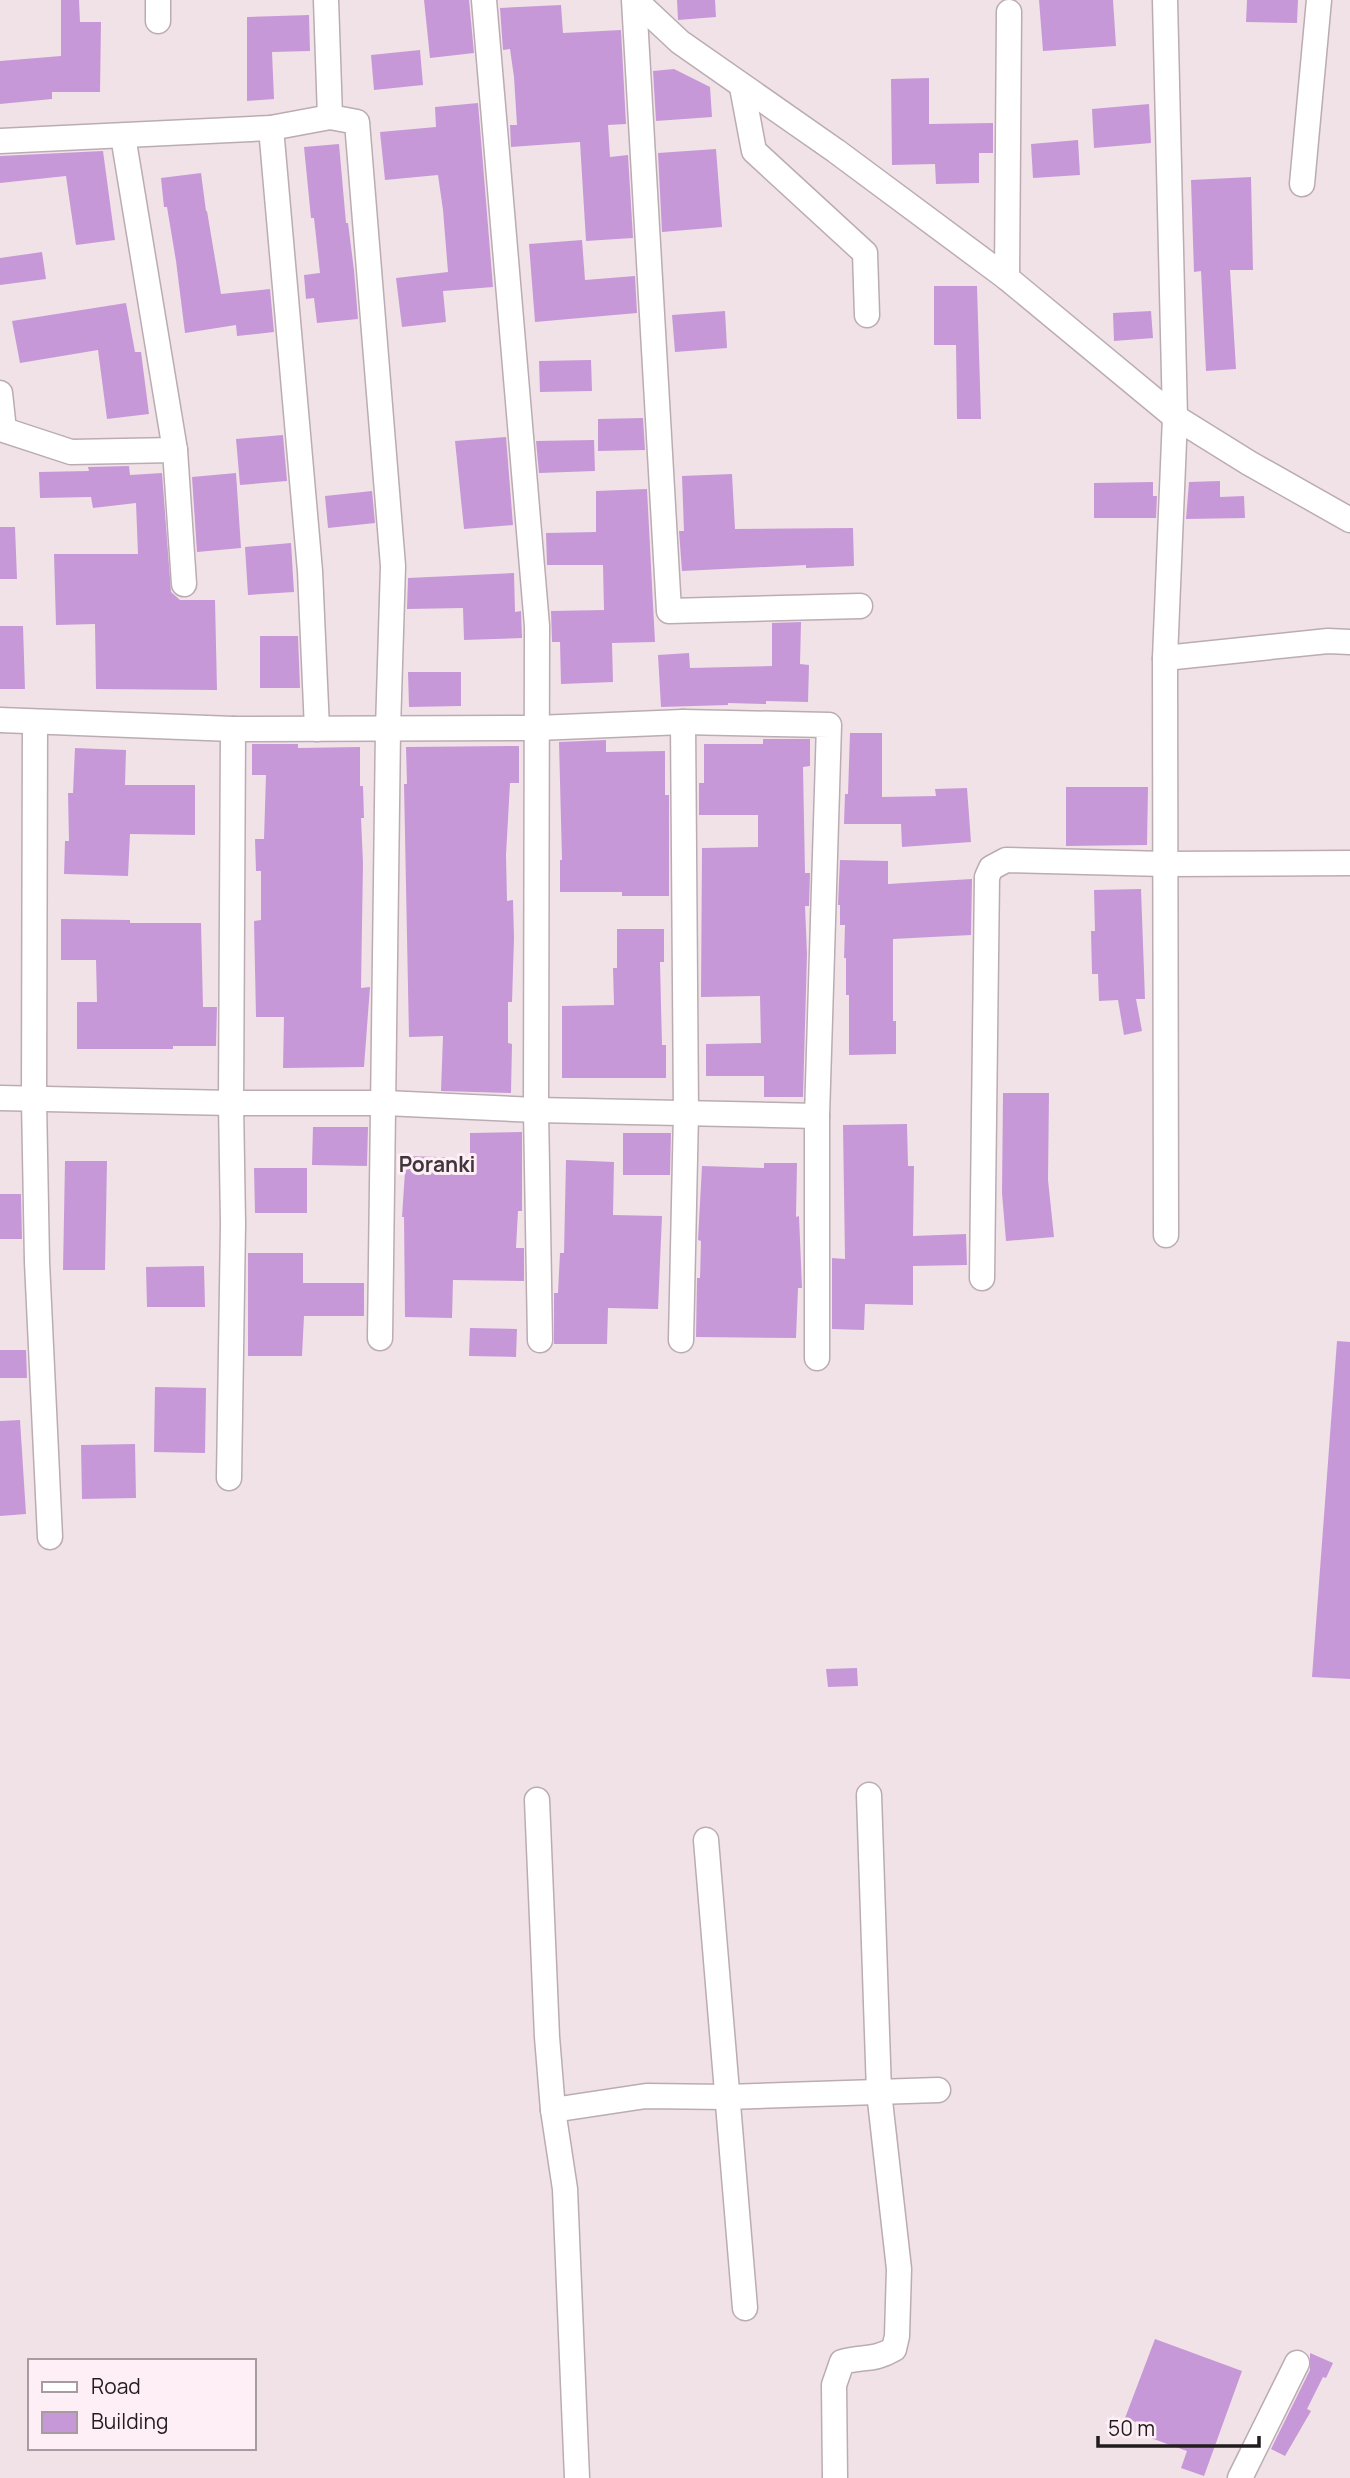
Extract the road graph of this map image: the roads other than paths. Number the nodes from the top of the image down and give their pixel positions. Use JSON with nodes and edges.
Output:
{"nodes":[{"id":1,"x":326,"y":0,"type":"edge"},
{"id":2,"x":484,"y":0,"type":"edge"},
{"id":3,"x":635,"y":0,"type":"edge"},
{"id":4,"x":1165,"y":0,"type":"edge"},
{"id":5,"x":1319,"y":0,"type":"edge"},
{"id":6,"x":1009,"y":12,"type":"dead end"},
{"id":7,"x":742,"y":87,"type":"junction"},
{"id":8,"x":330,"y":117,"type":"junction"},
{"id":9,"x":271,"y":128,"type":"junction"},
{"id":10,"x":123,"y":136,"type":"junction"},
{"id":11,"x":0,"y":141,"type":"edge"},
{"id":12,"x":1302,"y":184,"type":"dead end"},
{"id":13,"x":1007,"y":278,"type":"junction"},
{"id":14,"x":867,"y":315,"type":"dead end"},
{"id":15,"x":0,"y":393,"type":"edge"},
{"id":16,"x":1175,"y":416,"type":"junction"},
{"id":17,"x":2,"y":430,"type":"edge"},
{"id":18,"x":175,"y":450,"type":"junction"},
{"id":19,"x":1350,"y":520,"type":"edge"},
{"id":20,"x":184,"y":584,"type":"dead end"},
{"id":21,"x":860,"y":606,"type":"dead end"},
{"id":22,"x":1350,"y":642,"type":"edge"},
{"id":23,"x":1165,"y":658,"type":"junction"},
{"id":24,"x":0,"y":720,"type":"edge"},
{"id":25,"x":34,"y":722,"type":"junction"},
{"id":26,"x":683,"y":722,"type":"junction"},
{"id":27,"x":537,"y":728,"type":"junction"},
{"id":28,"x":233,"y":729,"type":"junction"},
{"id":29,"x":317,"y":729,"type":"junction"},
{"id":30,"x":388,"y":729,"type":"junction"},
{"id":31,"x":1350,"y":863,"type":"edge"},
{"id":32,"x":1165,"y":864,"type":"junction"},
{"id":33,"x":0,"y":1098,"type":"edge"},
{"id":34,"x":34,"y":1100,"type":"junction"},
{"id":35,"x":231,"y":1103,"type":"junction"},
{"id":36,"x":385,"y":1103,"type":"junction"},
{"id":37,"x":536,"y":1110,"type":"junction"},
{"id":38,"x":686,"y":1113,"type":"junction"},
{"id":39,"x":817,"y":1116,"type":"junction"},
{"id":40,"x":1166,"y":1234,"type":"dead end"},
{"id":41,"x":982,"y":1278,"type":"dead end"},
{"id":42,"x":380,"y":1338,"type":"dead end"},
{"id":43,"x":540,"y":1340,"type":"dead end"},
{"id":44,"x":681,"y":1340,"type":"dead end"},
{"id":45,"x":817,"y":1358,"type":"dead end"},
{"id":46,"x":229,"y":1478,"type":"dead end"},
{"id":47,"x":50,"y":1536,"type":"dead end"},
{"id":48,"x":869,"y":1795,"type":"dead end"},
{"id":49,"x":537,"y":1800,"type":"dead end"},
{"id":50,"x":706,"y":1840,"type":"dead end"},
{"id":51,"x":938,"y":2090,"type":"dead end"},
{"id":52,"x":879,"y":2092,"type":"junction"},
{"id":53,"x":727,"y":2097,"type":"junction"},
{"id":54,"x":553,"y":2110,"type":"junction"},
{"id":55,"x":745,"y":2308,"type":"dead end"},
{"id":56,"x":1297,"y":2362,"type":"dead end"},
{"id":57,"x":577,"y":2478,"type":"edge"},
{"id":58,"x":835,"y":2478,"type":"edge"},
{"id":59,"x":1240,"y":2478,"type":"edge"}],
"edges":[{"from":1,"to":8,"type":"street"},
{"from":2,"to":27,"type":"street"},
{"from":3,"to":7,"type":"street"},
{"from":3,"to":21,"type":"street"},
{"from":4,"to":16,"type":"street"},
{"from":5,"to":12,"type":"street"},
{"from":6,"to":13,"type":"street"},
{"from":7,"to":13,"type":"street"},
{"from":7,"to":14,"type":"street"},
{"from":8,"to":9,"type":"street"},
{"from":8,"to":30,"type":"street"},
{"from":9,"to":10,"type":"street"},
{"from":9,"to":29,"type":"street"},
{"from":10,"to":11,"type":"street"},
{"from":10,"to":18,"type":"street"},
{"from":13,"to":16,"type":"street"},
{"from":15,"to":17,"type":"street"},
{"from":16,"to":19,"type":"street"},
{"from":16,"to":23,"type":"street"},
{"from":17,"to":18,"type":"street"},
{"from":18,"to":20,"type":"street"},
{"from":22,"to":23,"type":"street"},
{"from":23,"to":32,"type":"street"},
{"from":24,"to":25,"type":"street"},
{"from":25,"to":28,"type":"street"},
{"from":25,"to":34,"type":"street"},
{"from":26,"to":27,"type":"street"},
{"from":26,"to":38,"type":"street"},
{"from":26,"to":39,"type":"street"},
{"from":27,"to":30,"type":"street"},
{"from":27,"to":37,"type":"street"},
{"from":28,"to":29,"type":"street"},
{"from":28,"to":35,"type":"street"},
{"from":29,"to":30,"type":"street"},
{"from":30,"to":36,"type":"street"},
{"from":31,"to":32,"type":"street"},
{"from":32,"to":40,"type":"street"},
{"from":32,"to":41,"type":"street"},
{"from":33,"to":34,"type":"street"},
{"from":34,"to":35,"type":"street"},
{"from":34,"to":47,"type":"street"},
{"from":35,"to":36,"type":"street"},
{"from":35,"to":46,"type":"street"},
{"from":36,"to":37,"type":"street"},
{"from":36,"to":42,"type":"street"},
{"from":37,"to":38,"type":"street"},
{"from":37,"to":43,"type":"street"},
{"from":38,"to":39,"type":"street"},
{"from":38,"to":44,"type":"street"},
{"from":39,"to":45,"type":"street"},
{"from":48,"to":52,"type":"street"},
{"from":49,"to":54,"type":"street"},
{"from":50,"to":53,"type":"street"},
{"from":51,"to":52,"type":"street"},
{"from":52,"to":53,"type":"street"},
{"from":52,"to":58,"type":"street"},
{"from":53,"to":54,"type":"street"},
{"from":53,"to":55,"type":"street"},
{"from":54,"to":57,"type":"street"},
{"from":56,"to":59,"type":"street"}]}
